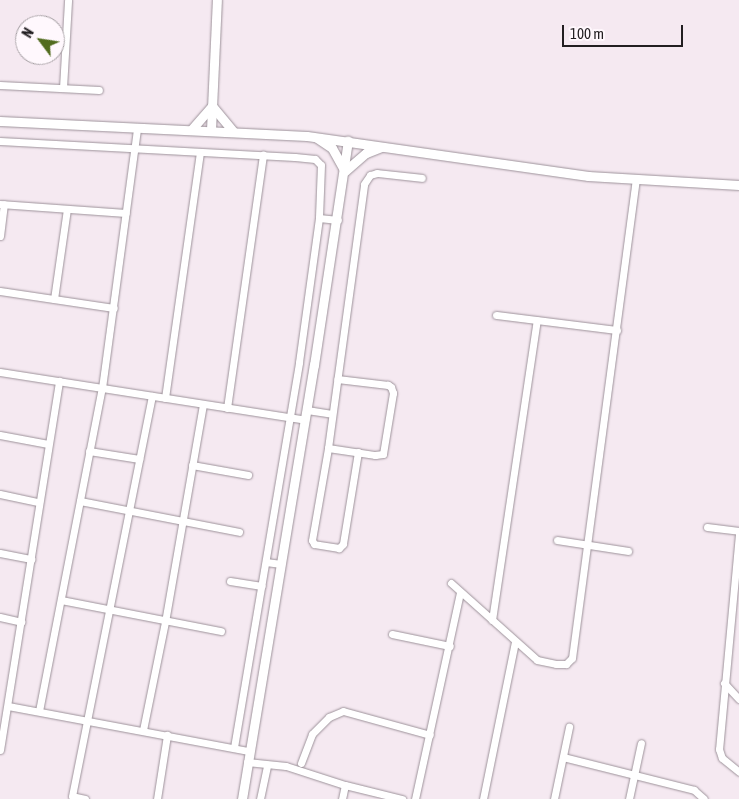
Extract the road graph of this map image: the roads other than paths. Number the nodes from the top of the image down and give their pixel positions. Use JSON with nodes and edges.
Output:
{"nodes":[{"id":1,"x":68,"y":0,"type":"edge"},
{"id":2,"x":217,"y":0,"type":"edge"},
{"id":3,"x":0,"y":85,"type":"edge"},
{"id":4,"x":63,"y":88,"type":"junction"},
{"id":5,"x":98,"y":90,"type":"dead end"},
{"id":6,"x":212,"y":106,"type":"junction"},
{"id":7,"x":0,"y":121,"type":"edge"},
{"id":8,"x":137,"y":129,"type":"junction"},
{"id":9,"x":191,"y":130,"type":"junction"},
{"id":10,"x":211,"y":130,"type":"junction"},
{"id":11,"x":233,"y":131,"type":"junction"},
{"id":12,"x":315,"y":137,"type":"junction"},
{"id":13,"x":0,"y":141,"type":"edge"},
{"id":14,"x":348,"y":141,"type":"junction"},
{"id":15,"x":383,"y":146,"type":"junction"},
{"id":16,"x":135,"y":150,"type":"junction"},
{"id":17,"x":200,"y":153,"type":"junction"},
{"id":18,"x":263,"y":155,"type":"junction"},
{"id":19,"x":345,"y":171,"type":"junction"},
{"id":20,"x":422,"y":178,"type":"dead end"},
{"id":21,"x":636,"y":180,"type":"junction"},
{"id":22,"x":739,"y":185,"type":"edge"},
{"id":23,"x":2,"y":204,"type":"edge"},
{"id":24,"x":67,"y":209,"type":"junction"},
{"id":25,"x":126,"y":213,"type":"junction"},
{"id":26,"x":319,"y":218,"type":"junction"},
{"id":27,"x":338,"y":220,"type":"junction"},
{"id":28,"x":0,"y":236,"type":"edge"},
{"id":29,"x":0,"y":291,"type":"edge"},
{"id":30,"x":54,"y":299,"type":"junction"},
{"id":31,"x":114,"y":308,"type":"junction"},
{"id":32,"x":496,"y":315,"type":"dead end"},
{"id":33,"x":537,"y":320,"type":"junction"},
{"id":34,"x":617,"y":330,"type":"junction"},
{"id":35,"x":0,"y":372,"type":"edge"},
{"id":36,"x":338,"y":379,"type":"junction"},
{"id":37,"x":59,"y":381,"type":"junction"},
{"id":38,"x":102,"y":388,"type":"junction"},
{"id":39,"x":152,"y":396,"type":"junction"},
{"id":40,"x":165,"y":398,"type":"junction"},
{"id":41,"x":203,"y":404,"type":"junction"},
{"id":42,"x":227,"y":408,"type":"junction"},
{"id":43,"x":307,"y":410,"type":"junction"},
{"id":44,"x":332,"y":414,"type":"junction"},
{"id":45,"x":290,"y":418,"type":"junction"},
{"id":46,"x":305,"y":420,"type":"junction"},
{"id":47,"x":0,"y":434,"type":"edge"},
{"id":48,"x":48,"y":444,"type":"junction"},
{"id":49,"x":328,"y":448,"type":"junction"},
{"id":50,"x":89,"y":451,"type":"junction"},
{"id":51,"x":358,"y":452,"type":"junction"},
{"id":52,"x":139,"y":459,"type":"junction"},
{"id":53,"x":192,"y":466,"type":"junction"},
{"id":54,"x":248,"y":475,"type":"dead end"},
{"id":55,"x":0,"y":494,"type":"edge"},
{"id":56,"x":80,"y":501,"type":"junction"},
{"id":57,"x":39,"y":502,"type":"junction"},
{"id":58,"x":129,"y":510,"type":"junction"},
{"id":59,"x":182,"y":521,"type":"junction"},
{"id":60,"x":707,"y":527,"type":"dead end"},
{"id":61,"x":239,"y":532,"type":"dead end"},
{"id":62,"x":739,"y":533,"type":"edge"},
{"id":63,"x":557,"y":540,"type":"dead end"},
{"id":64,"x":588,"y":546,"type":"junction"},
{"id":65,"x":628,"y":551,"type":"dead end"},
{"id":66,"x":0,"y":554,"type":"edge"},
{"id":67,"x":738,"y":558,"type":"edge"},
{"id":68,"x":30,"y":559,"type":"junction"},
{"id":69,"x":266,"y":562,"type":"junction"},
{"id":70,"x":281,"y":564,"type":"junction"},
{"id":71,"x":230,"y":581,"type":"dead end"},
{"id":72,"x":451,"y":583,"type":"dead end"},
{"id":73,"x":262,"y":586,"type":"junction"},
{"id":74,"x":460,"y":593,"type":"junction"},
{"id":75,"x":61,"y":600,"type":"junction"},
{"id":76,"x":110,"y":611,"type":"junction"},
{"id":77,"x":0,"y":617,"type":"edge"},
{"id":78,"x":492,"y":620,"type":"junction"},
{"id":79,"x":21,"y":622,"type":"junction"},
{"id":80,"x":165,"y":622,"type":"junction"},
{"id":81,"x":221,"y":631,"type":"dead end"},
{"id":82,"x":392,"y":634,"type":"dead end"},
{"id":83,"x":515,"y":642,"type":"junction"},
{"id":84,"x":450,"y":646,"type":"junction"},
{"id":85,"x":724,"y":683,"type":"junction"},
{"id":86,"x":739,"y":699,"type":"edge"},
{"id":87,"x":8,"y":706,"type":"junction"},
{"id":88,"x":39,"y":711,"type":"junction"},
{"id":89,"x":86,"y":720,"type":"junction"},
{"id":90,"x":569,"y":727,"type":"dead end"},
{"id":91,"x":143,"y":730,"type":"junction"},
{"id":92,"x":167,"y":734,"type":"junction"},
{"id":93,"x":430,"y":735,"type":"junction"},
{"id":94,"x":641,"y":743,"type":"dead end"},
{"id":95,"x":234,"y":748,"type":"junction"},
{"id":96,"x":0,"y":750,"type":"edge"},
{"id":97,"x":249,"y":751,"type":"junction"},
{"id":98,"x":563,"y":757,"type":"junction"},
{"id":99,"x":250,"y":762,"type":"junction"},
{"id":100,"x":301,"y":763,"type":"dead end"},
{"id":101,"x":264,"y":765,"type":"junction"},
{"id":102,"x":739,"y":772,"type":"edge"},
{"id":103,"x":635,"y":774,"type":"junction"},
{"id":104,"x":345,"y":785,"type":"junction"},
{"id":105,"x":85,"y":799,"type":"edge"},
{"id":106,"x":158,"y":799,"type":"edge"},
{"id":107,"x":242,"y":799,"type":"edge"},
{"id":108,"x":260,"y":799,"type":"edge"},
{"id":109,"x":342,"y":799,"type":"edge"},
{"id":110,"x":402,"y":799,"type":"edge"},
{"id":111,"x":415,"y":799,"type":"edge"},
{"id":112,"x":482,"y":799,"type":"edge"},
{"id":113,"x":554,"y":799,"type":"edge"},
{"id":114,"x":629,"y":799,"type":"edge"},
{"id":115,"x":704,"y":799,"type":"edge"}],
"edges":[{"from":1,"to":4,"type":"street"},
{"from":2,"to":6,"type":"street"},
{"from":3,"to":4,"type":"street"},
{"from":4,"to":5,"type":"street"},
{"from":6,"to":9,"type":"street"},
{"from":6,"to":10,"type":"street"},
{"from":6,"to":11,"type":"street"},
{"from":7,"to":8,"type":"street"},
{"from":8,"to":9,"type":"street"},
{"from":8,"to":16,"type":"street"},
{"from":9,"to":10,"type":"street"},
{"from":10,"to":11,"type":"street"},
{"from":11,"to":12,"type":"street"},
{"from":12,"to":14,"type":"street"},
{"from":12,"to":19,"type":"street"},
{"from":13,"to":16,"type":"street"},
{"from":14,"to":15,"type":"street"},
{"from":14,"to":19,"type":"street"},
{"from":15,"to":19,"type":"street"},
{"from":15,"to":21,"type":"street"},
{"from":16,"to":17,"type":"street"},
{"from":16,"to":25,"type":"street"},
{"from":17,"to":18,"type":"street"},
{"from":17,"to":40,"type":"street"},
{"from":18,"to":26,"type":"street"},
{"from":18,"to":42,"type":"street"},
{"from":19,"to":27,"type":"street"},
{"from":20,"to":36,"type":"street"},
{"from":21,"to":22,"type":"street"},
{"from":21,"to":34,"type":"street"},
{"from":23,"to":24,"type":"street"},
{"from":23,"to":28,"type":"street"},
{"from":24,"to":25,"type":"street"},
{"from":24,"to":30,"type":"street"},
{"from":25,"to":31,"type":"street"},
{"from":26,"to":27,"type":"street"},
{"from":26,"to":45,"type":"street"},
{"from":27,"to":43,"type":"street"},
{"from":29,"to":30,"type":"street"},
{"from":30,"to":31,"type":"street"},
{"from":31,"to":38,"type":"street"},
{"from":32,"to":33,"type":"street"},
{"from":33,"to":34,"type":"street"},
{"from":33,"to":78,"type":"street"},
{"from":34,"to":64,"type":"street"},
{"from":35,"to":37,"type":"street"},
{"from":36,"to":44,"type":"street"},
{"from":36,"to":51,"type":"street"},
{"from":37,"to":38,"type":"street"},
{"from":37,"to":48,"type":"street"},
{"from":38,"to":39,"type":"street"},
{"from":38,"to":50,"type":"street"},
{"from":39,"to":40,"type":"street"},
{"from":39,"to":52,"type":"street"},
{"from":40,"to":41,"type":"street"},
{"from":41,"to":42,"type":"street"},
{"from":41,"to":53,"type":"street"},
{"from":42,"to":45,"type":"street"},
{"from":43,"to":44,"type":"street"},
{"from":43,"to":46,"type":"street"},
{"from":44,"to":49,"type":"street"},
{"from":45,"to":46,"type":"street"},
{"from":45,"to":69,"type":"street"},
{"from":46,"to":70,"type":"street"},
{"from":47,"to":48,"type":"street"},
{"from":48,"to":57,"type":"street"},
{"from":49,"to":51,"type":"street"},
{"from":49,"to":51,"type":"street"},
{"from":50,"to":52,"type":"street"},
{"from":50,"to":56,"type":"street"},
{"from":52,"to":58,"type":"street"},
{"from":53,"to":54,"type":"street"},
{"from":53,"to":59,"type":"street"},
{"from":55,"to":57,"type":"street"},
{"from":56,"to":58,"type":"street"},
{"from":56,"to":75,"type":"street"},
{"from":57,"to":68,"type":"street"},
{"from":58,"to":59,"type":"street"},
{"from":58,"to":76,"type":"street"},
{"from":59,"to":61,"type":"street"},
{"from":59,"to":80,"type":"street"},
{"from":60,"to":62,"type":"street"},
{"from":62,"to":67,"type":"street"},
{"from":63,"to":64,"type":"street"},
{"from":64,"to":65,"type":"street"},
{"from":64,"to":83,"type":"street"},
{"from":66,"to":68,"type":"street"},
{"from":67,"to":85,"type":"street"},
{"from":68,"to":79,"type":"street"},
{"from":69,"to":70,"type":"street"},
{"from":69,"to":73,"type":"street"},
{"from":70,"to":97,"type":"street"},
{"from":71,"to":73,"type":"street"},
{"from":72,"to":74,"type":"street"},
{"from":73,"to":95,"type":"street"},
{"from":74,"to":78,"type":"street"},
{"from":74,"to":84,"type":"street"},
{"from":75,"to":76,"type":"street"},
{"from":75,"to":88,"type":"street"},
{"from":76,"to":80,"type":"street"},
{"from":76,"to":89,"type":"street"},
{"from":77,"to":79,"type":"street"},
{"from":78,"to":83,"type":"street"},
{"from":79,"to":87,"type":"street"},
{"from":80,"to":81,"type":"street"},
{"from":80,"to":91,"type":"street"},
{"from":82,"to":84,"type":"street"},
{"from":83,"to":112,"type":"street"},
{"from":84,"to":93,"type":"street"},
{"from":85,"to":86,"type":"street"},
{"from":85,"to":102,"type":"street"},
{"from":87,"to":88,"type":"street"},
{"from":87,"to":96,"type":"street"},
{"from":88,"to":89,"type":"street"},
{"from":89,"to":91,"type":"street"},
{"from":89,"to":105,"type":"street"},
{"from":90,"to":98,"type":"street"},
{"from":91,"to":92,"type":"street"},
{"from":92,"to":95,"type":"street"},
{"from":92,"to":106,"type":"street"},
{"from":93,"to":100,"type":"street"},
{"from":93,"to":111,"type":"street"},
{"from":94,"to":103,"type":"street"},
{"from":95,"to":97,"type":"street"},
{"from":97,"to":99,"type":"street"},
{"from":98,"to":103,"type":"street"},
{"from":98,"to":113,"type":"street"},
{"from":99,"to":101,"type":"street"},
{"from":99,"to":107,"type":"street"},
{"from":101,"to":104,"type":"street"},
{"from":101,"to":108,"type":"street"},
{"from":103,"to":114,"type":"street"},
{"from":103,"to":115,"type":"street"},
{"from":104,"to":109,"type":"street"},
{"from":104,"to":110,"type":"street"}]}
